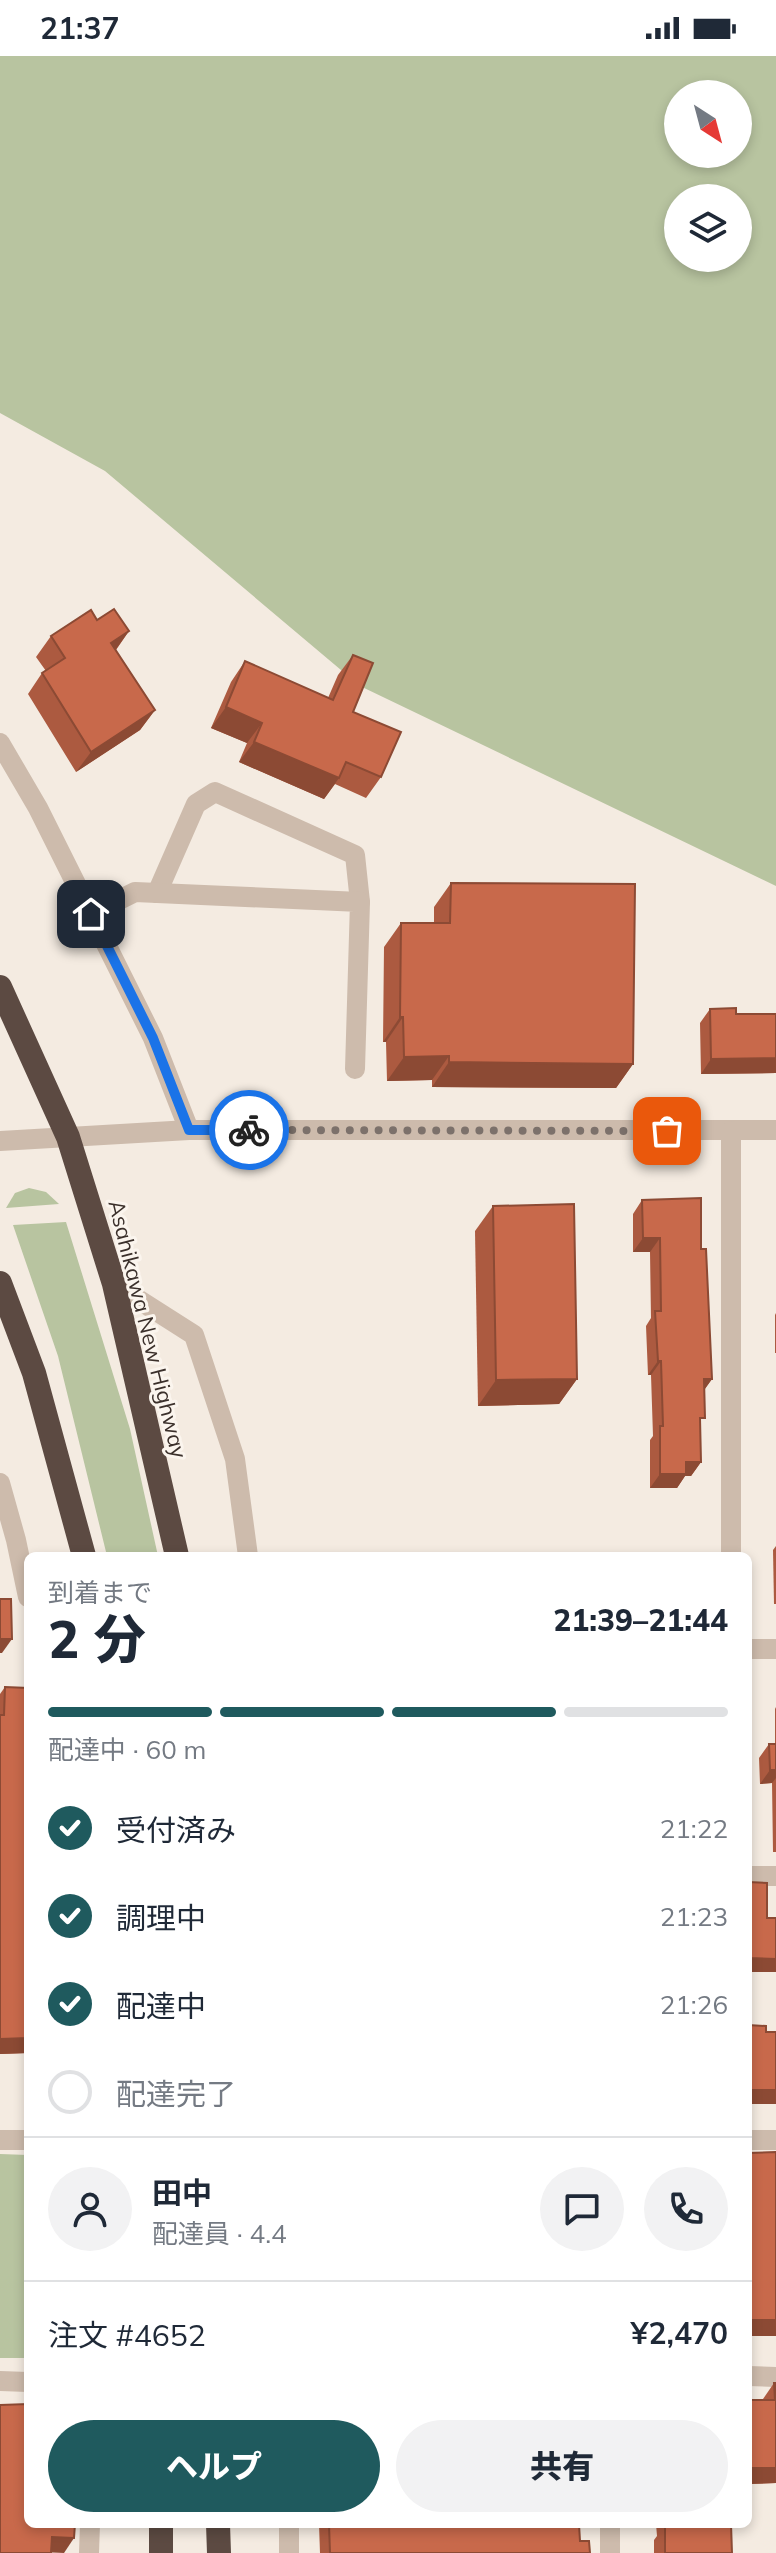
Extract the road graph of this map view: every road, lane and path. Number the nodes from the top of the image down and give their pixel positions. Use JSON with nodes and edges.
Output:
{"nodes":[{"id":1,"x":0,"y":743,"type":"edge"},
{"id":2,"x":157,"y":893,"type":"junction"},
{"id":3,"x":360,"y":902,"type":"junction"},
{"id":4,"x":91,"y":914,"type":"junction"},
{"id":5,"x":0,"y":987,"type":"edge"},
{"id":6,"x":355,"y":1069,"type":"dead end"},
{"id":7,"x":189,"y":1130,"type":"junction"},
{"id":8,"x":776,"y":1130,"type":"edge"},
{"id":9,"x":731,"y":1131,"type":"junction"},
{"id":10,"x":68,"y":1137,"type":"junction"},
{"id":11,"x":0,"y":1141,"type":"edge"},
{"id":12,"x":0,"y":1283,"type":"edge"},
{"id":13,"x":114,"y":1284,"type":"junction"},
{"id":14,"x":0,"y":1483,"type":"edge"},
{"id":15,"x":8,"y":1540,"type":"edge"},
{"id":16,"x":83,"y":1552,"type":"edge"},
{"id":17,"x":176,"y":1552,"type":"edge"},
{"id":18,"x":247,"y":1552,"type":"edge"},
{"id":19,"x":731,"y":1552,"type":"edge"},
{"id":20,"x":24,"y":1586,"type":"edge"},
{"id":21,"x":752,"y":1649,"type":"edge"},
{"id":22,"x":776,"y":1649,"type":"edge"},
{"id":23,"x":752,"y":1876,"type":"edge"},
{"id":24,"x":776,"y":1876,"type":"edge"},
{"id":25,"x":0,"y":2140,"type":"edge"},
{"id":26,"x":24,"y":2140,"type":"edge"},
{"id":27,"x":752,"y":2140,"type":"edge"},
{"id":28,"x":776,"y":2140,"type":"edge"},
{"id":29,"x":752,"y":2376,"type":"edge"},
{"id":30,"x":776,"y":2377,"type":"edge"},
{"id":31,"x":0,"y":2381,"type":"edge"},
{"id":32,"x":24,"y":2382,"type":"edge"},
{"id":33,"x":90,"y":2528,"type":"edge"},
{"id":34,"x":161,"y":2528,"type":"edge"},
{"id":35,"x":218,"y":2528,"type":"edge"},
{"id":36,"x":289,"y":2528,"type":"edge"},
{"id":37,"x":610,"y":2528,"type":"edge"},
{"id":38,"x":89,"y":2553,"type":"edge"},
{"id":39,"x":161,"y":2553,"type":"edge"},
{"id":40,"x":219,"y":2553,"type":"edge"},
{"id":41,"x":289,"y":2553,"type":"edge"},
{"id":42,"x":610,"y":2553,"type":"edge"}],
"edges":[{"from":1,"to":4,"type":"street"},
{"from":2,"to":3,"type":"street"},
{"from":2,"to":3,"type":"street"},
{"from":2,"to":4,"type":"street"},
{"from":3,"to":6,"type":"street"},
{"from":4,"to":7,"type":"street"},
{"from":5,"to":10,"type":"highway","name":"Asahikawa New Highway"},
{"from":7,"to":9,"type":"street"},
{"from":7,"to":10,"type":"street"},
{"from":8,"to":9,"type":"street"},
{"from":9,"to":19,"type":"street"},
{"from":10,"to":11,"type":"street"},
{"from":10,"to":13,"type":"highway","name":"Asahikawa New Highway"},
{"from":12,"to":16,"type":"highway"},
{"from":13,"to":17,"type":"highway","name":"Asahikawa New Highway"},
{"from":13,"to":18,"type":"street"},
{"from":14,"to":15,"type":"street"},
{"from":15,"to":20,"type":"street"},
{"from":21,"to":22,"type":"street"},
{"from":23,"to":24,"type":"street"},
{"from":25,"to":26,"type":"street"},
{"from":27,"to":28,"type":"street"},
{"from":29,"to":30,"type":"street"},
{"from":31,"to":32,"type":"street"},
{"from":33,"to":38,"type":"street"},
{"from":34,"to":39,"type":"highway"},
{"from":35,"to":40,"type":"highway"},
{"from":36,"to":41,"type":"street"},
{"from":37,"to":42,"type":"street"}]}
